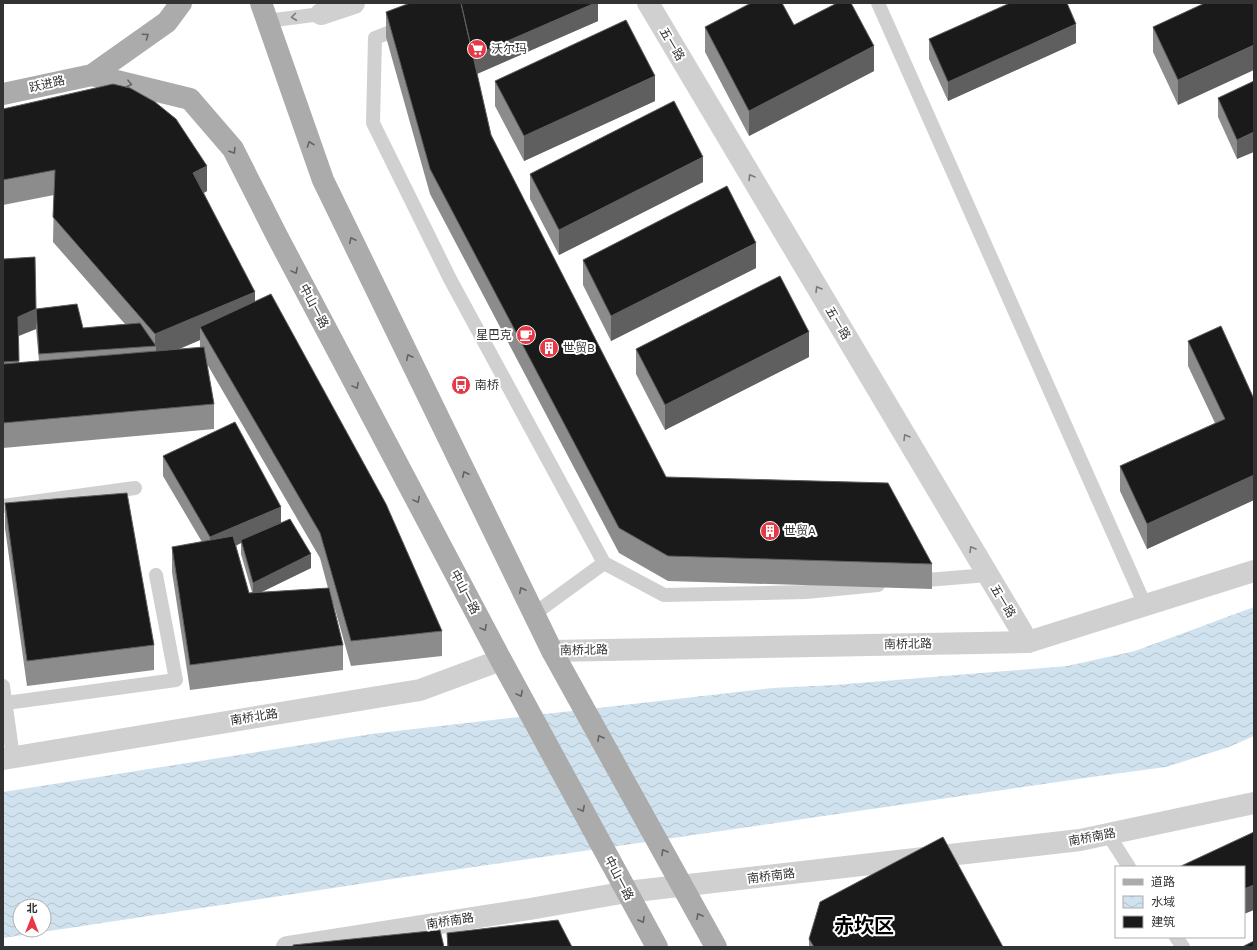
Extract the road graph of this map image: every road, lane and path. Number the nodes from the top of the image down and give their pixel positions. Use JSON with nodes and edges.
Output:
{"nodes":[{"id":1,"x":181,"y":3,"type":"edge"},
{"id":2,"x":354,"y":3,"type":"edge"},
{"id":3,"x":648,"y":3,"type":"edge"},
{"id":4,"x":878,"y":3,"type":"edge"},
{"id":5,"x":264,"y":12,"type":"edge"},
{"id":6,"x":321,"y":14,"type":"joint"},
{"id":7,"x":418,"y":21,"type":"edge"},
{"id":8,"x":92,"y":74,"type":"junction"},
{"id":9,"x":3,"y":94,"type":"edge"},
{"id":10,"x":135,"y":488,"type":"dead end"},
{"id":11,"x":3,"y":506,"type":"edge"},
{"id":12,"x":604,"y":563,"type":"junction"},
{"id":13,"x":1254,"y":571,"type":"edge"},
{"id":14,"x":156,"y":575,"type":"dead end"},
{"id":15,"x":988,"y":575,"type":"junction"},
{"id":16,"x":1145,"y":605,"type":"junction"},
{"id":17,"x":534,"y":614,"type":"junction"},
{"id":18,"x":1028,"y":642,"type":"junction"},
{"id":19,"x":552,"y":651,"type":"junction"},
{"id":20,"x":501,"y":660,"type":"junction"},
{"id":21,"x":3,"y":686,"type":"edge"},
{"id":22,"x":6,"y":703,"type":"junction"},
{"id":23,"x":8,"y":758,"type":"edge"},
{"id":24,"x":1254,"y":803,"type":"edge"},
{"id":25,"x":1108,"y":834,"type":"junction"},
{"id":26,"x":1128,"y":866,"type":"edge"},
{"id":27,"x":683,"y":886,"type":"junction"},
{"id":28,"x":627,"y":892,"type":"junction"},
{"id":29,"x":1177,"y":938,"type":"edge"},
{"id":30,"x":287,"y":947,"type":"edge"},
{"id":31,"x":657,"y":947,"type":"edge"},
{"id":32,"x":716,"y":947,"type":"edge"},
{"id":33,"x":1182,"y":947,"type":"edge"}],
"edges":[{"from":8,"to":1,"type":"main road","one_way":true},
{"from":2,"to":6,"type":"street"},
{"from":15,"to":3,"type":"street","name":"五一路","one_way":true},
{"from":4,"to":16,"type":"lane"},
{"from":6,"to":5,"type":"lane","one_way":true},
{"from":17,"to":5,"type":"main road","one_way":true},
{"from":7,"to":12,"type":"lane"},
{"from":8,"to":9,"type":"main road","name":"跃进路"},
{"from":8,"to":20,"type":"main road","name":"中山一路","one_way":true},
{"from":10,"to":11,"type":"lane"},
{"from":12,"to":15,"type":"lane"},
{"from":12,"to":17,"type":"lane"},
{"from":13,"to":16,"type":"street","name":"南桥北路"},
{"from":14,"to":22,"type":"lane"},
{"from":15,"to":18,"type":"street","name":"五一路"},
{"from":16,"to":18,"type":"street","name":"南桥北路"},
{"from":17,"to":19,"type":"main road"},
{"from":18,"to":19,"type":"street","name":"南桥北路"},
{"from":27,"to":19,"type":"main road","one_way":true},
{"from":20,"to":23,"type":"street","name":"南桥北路"},
{"from":20,"to":28,"type":"main road","name":"中山一路","one_way":true},
{"from":21,"to":22,"type":"lane"},
{"from":22,"to":23,"type":"lane"},
{"from":24,"to":25,"type":"street","name":"南桥南路"},
{"from":25,"to":26,"type":"lane"},
{"from":25,"to":27,"type":"street","name":"南桥南路"},
{"from":27,"to":28,"type":"street","name":"南桥南路"},
{"from":32,"to":27,"type":"main road","one_way":true},
{"from":28,"to":30,"type":"street","name":"南桥南路"},
{"from":28,"to":31,"type":"main road","name":"中山一路","one_way":true},
{"from":29,"to":33,"type":"lane"}]}
